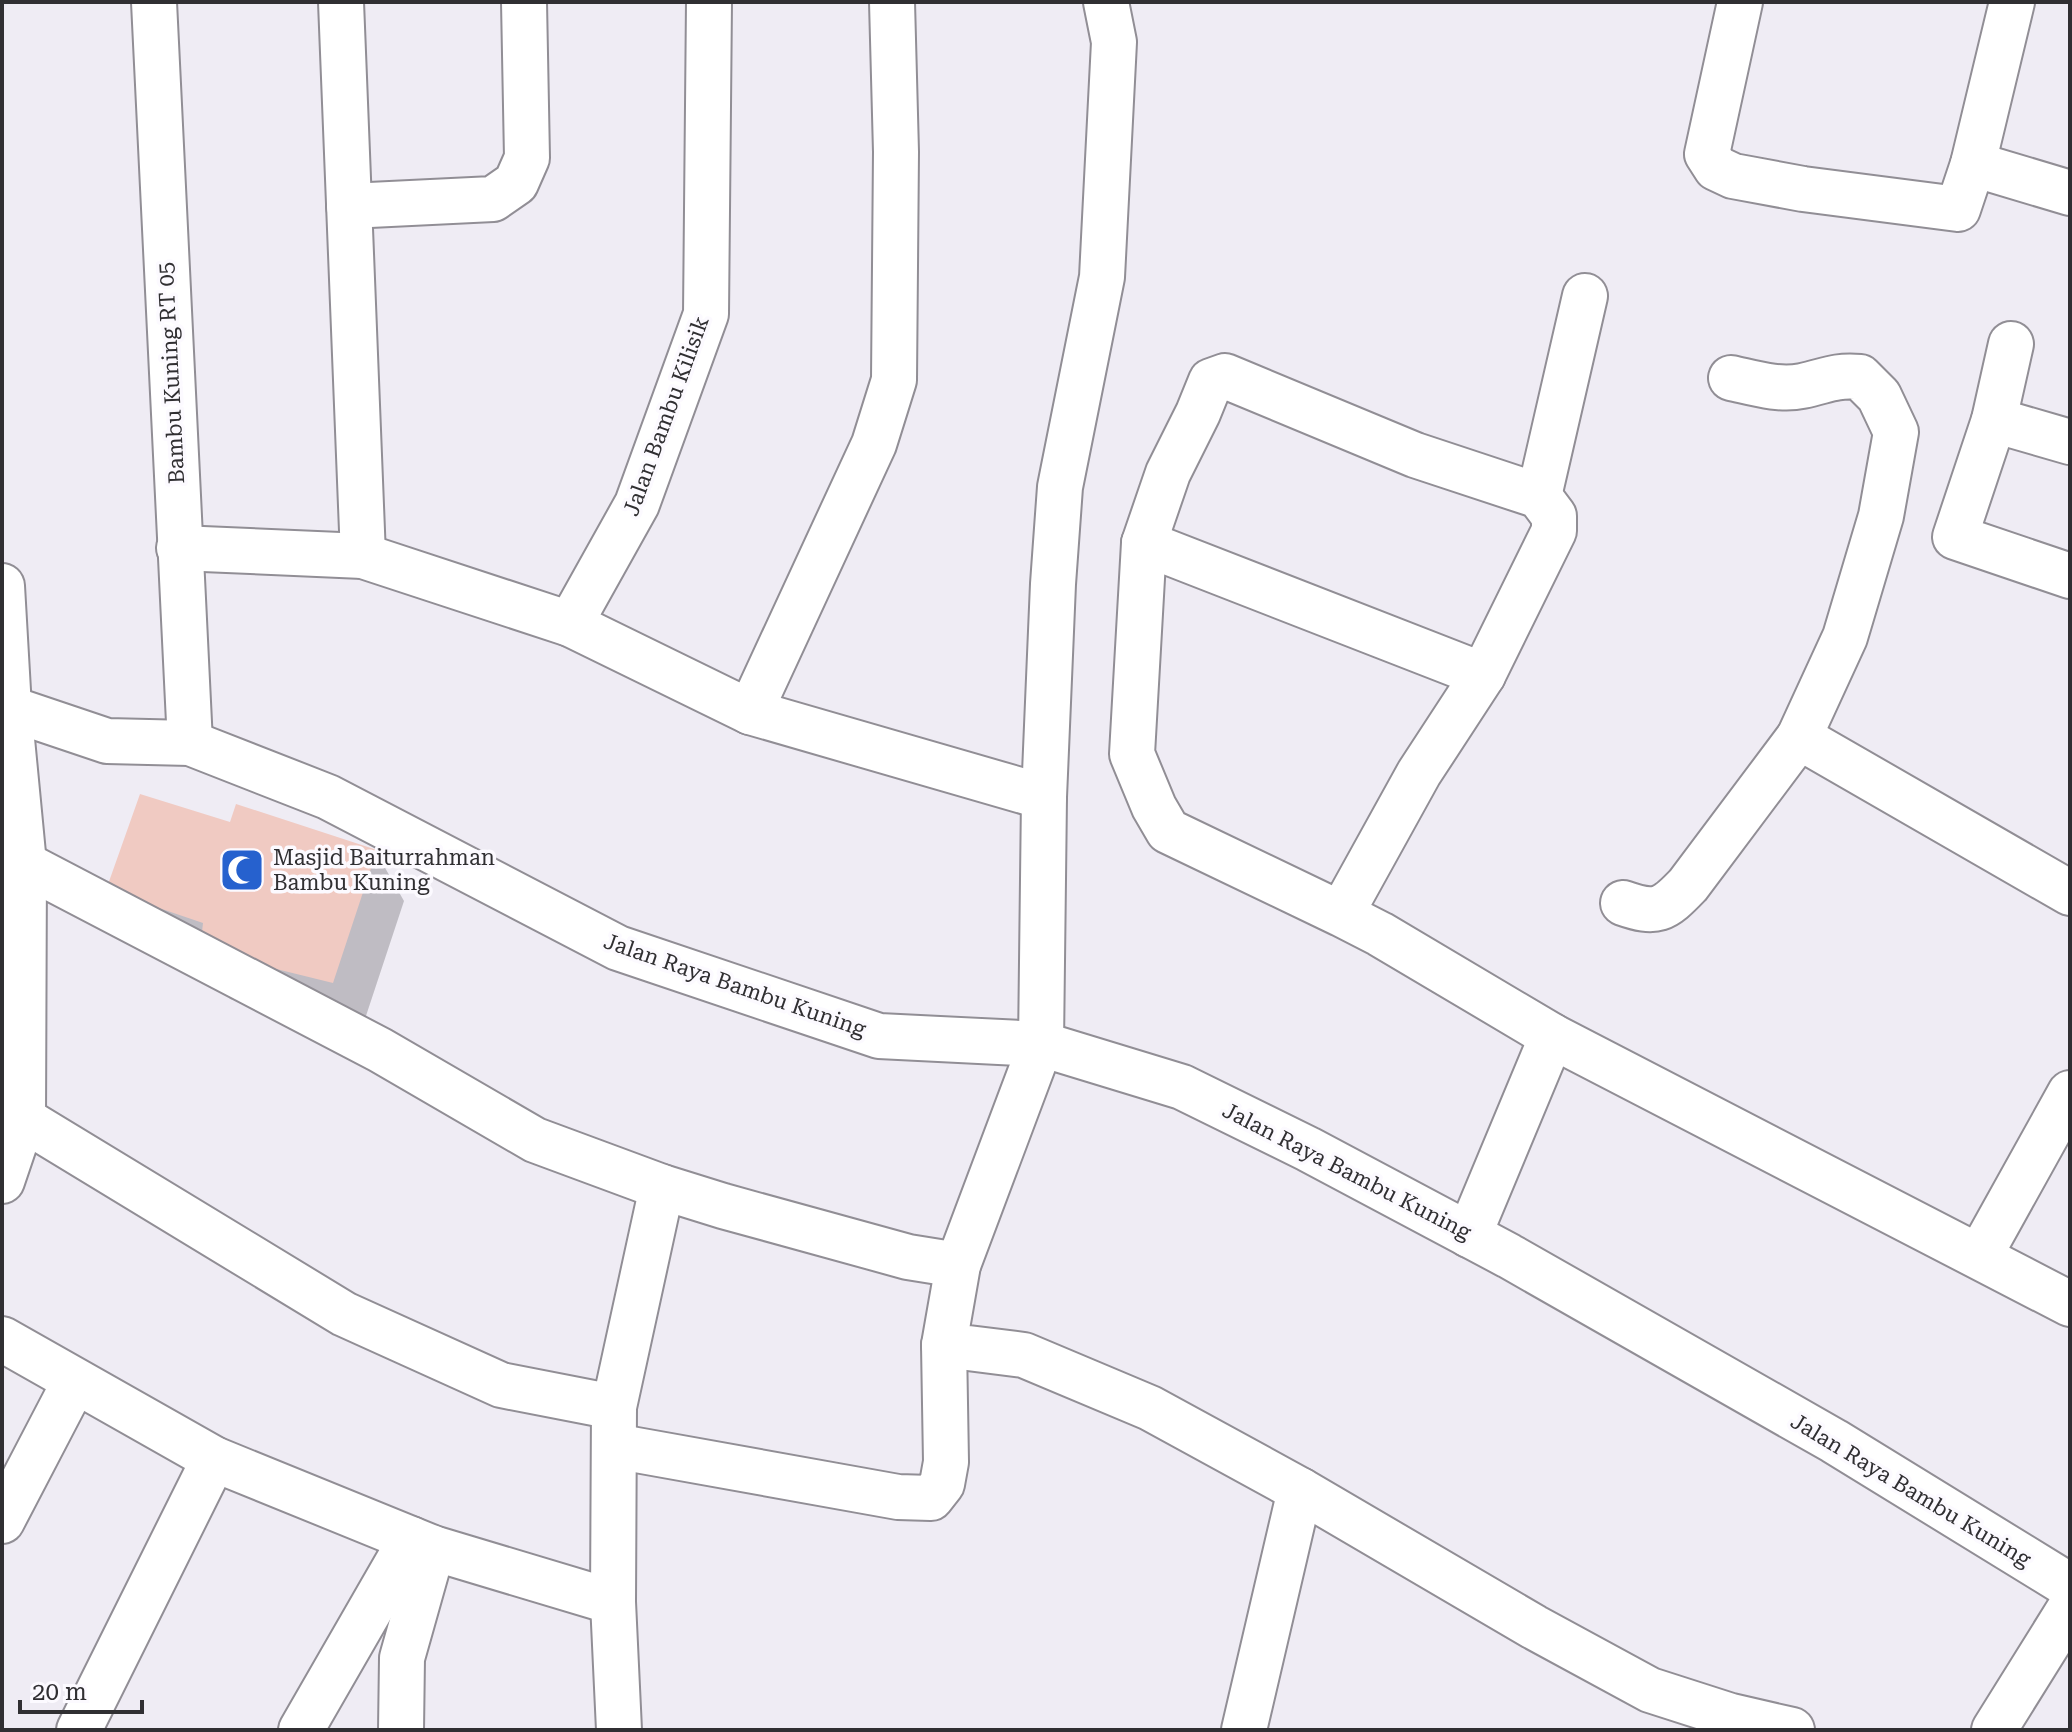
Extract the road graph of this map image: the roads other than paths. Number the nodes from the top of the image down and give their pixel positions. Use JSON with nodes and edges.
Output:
{"nodes":[{"id":1,"x":154,"y":2,"type":"edge"},
{"id":2,"x":341,"y":2,"type":"edge"},
{"id":3,"x":524,"y":2,"type":"edge"},
{"id":4,"x":709,"y":2,"type":"edge"},
{"id":5,"x":892,"y":2,"type":"edge"},
{"id":6,"x":1106,"y":2,"type":"edge"},
{"id":7,"x":1740,"y":2,"type":"edge"},
{"id":8,"x":2012,"y":2,"type":"edge"},
{"id":9,"x":1973,"y":164,"type":"junction"},
{"id":10,"x":2070,"y":193,"type":"edge"},
{"id":11,"x":349,"y":206,"type":"junction"},
{"id":12,"x":1585,"y":296,"type":"dead end"},
{"id":13,"x":2011,"y":344,"type":"dead end"},
{"id":14,"x":1731,"y":378,"type":"dead end"},
{"id":15,"x":1994,"y":420,"type":"junction"},
{"id":16,"x":2070,"y":442,"type":"edge"},
{"id":17,"x":1539,"y":496,"type":"junction"},
{"id":18,"x":1144,"y":543,"type":"junction"},
{"id":19,"x":179,"y":548,"type":"junction"},
{"id":20,"x":363,"y":556,"type":"junction"},
{"id":21,"x":2070,"y":576,"type":"edge"},
{"id":22,"x":2,"y":586,"type":"edge"},
{"id":23,"x":570,"y":624,"type":"junction"},
{"id":24,"x":1483,"y":675,"type":"junction"},
{"id":25,"x":5,"y":708,"type":"edge"},
{"id":26,"x":750,"y":712,"type":"junction"},
{"id":27,"x":1799,"y":737,"type":"junction"},
{"id":28,"x":190,"y":743,"type":"junction"},
{"id":29,"x":1044,"y":797,"type":"junction"},
{"id":30,"x":24,"y":864,"type":"junction"},
{"id":31,"x":2070,"y":893,"type":"edge"},
{"id":32,"x":1623,"y":903,"type":"dead end"},
{"id":33,"x":1341,"y":914,"type":"junction"},
{"id":34,"x":1552,"y":1036,"type":"junction"},
{"id":35,"x":1041,"y":1044,"type":"junction"},
{"id":36,"x":2070,"y":1093,"type":"edge"},
{"id":37,"x":23,"y":1119,"type":"junction"},
{"id":38,"x":2,"y":1181,"type":"edge"},
{"id":39,"x":662,"y":1187,"type":"junction"},
{"id":40,"x":1469,"y":1235,"type":"junction"},
{"id":41,"x":1980,"y":1255,"type":"junction"},
{"id":42,"x":958,"y":1265,"type":"junction"},
{"id":43,"x":2070,"y":1304,"type":"edge"},
{"id":44,"x":2,"y":1339,"type":"edge"},
{"id":45,"x":960,"y":1347,"type":"junction"},
{"id":46,"x":75,"y":1381,"type":"junction"},
{"id":47,"x":614,"y":1427,"type":"junction"},
{"id":48,"x":214,"y":1459,"type":"junction"},
{"id":49,"x":1300,"y":1490,"type":"junction"},
{"id":50,"x":2,"y":1521,"type":"edge"},
{"id":51,"x":422,"y":1544,"type":"junction"},
{"id":52,"x":2070,"y":1586,"type":"edge"},
{"id":53,"x":613,"y":1602,"type":"junction"},
{"id":54,"x":2070,"y":1608,"type":"edge"},
{"id":55,"x":79,"y":1730,"type":"edge"},
{"id":56,"x":301,"y":1730,"type":"edge"},
{"id":57,"x":401,"y":1730,"type":"edge"},
{"id":58,"x":619,"y":1730,"type":"edge"},
{"id":59,"x":1244,"y":1730,"type":"edge"},
{"id":60,"x":1792,"y":1730,"type":"edge"},
{"id":61,"x":1994,"y":1730,"type":"edge"}],
"edges":[{"from":1,"to":19,"type":"street","name":"Bambu Kuning RT 05"},
{"from":2,"to":11,"type":"street"},
{"from":3,"to":11,"type":"street"},
{"from":4,"to":23,"type":"street","name":"Jalan Bambu Kilisik"},
{"from":5,"to":26,"type":"street"},
{"from":6,"to":29,"type":"street"},
{"from":7,"to":9,"type":"street"},
{"from":8,"to":9,"type":"street"},
{"from":9,"to":10,"type":"street"},
{"from":11,"to":20,"type":"street"},
{"from":12,"to":17,"type":"street"},
{"from":13,"to":15,"type":"street"},
{"from":14,"to":27,"type":"street"},
{"from":15,"to":16,"type":"street"},
{"from":15,"to":21,"type":"street"},
{"from":17,"to":18,"type":"street"},
{"from":17,"to":24,"type":"street"},
{"from":18,"to":24,"type":"street"},
{"from":18,"to":33,"type":"street"},
{"from":19,"to":20,"type":"street"},
{"from":19,"to":28,"type":"street","name":"Bambu Kuning RT 05"},
{"from":20,"to":23,"type":"street"},
{"from":22,"to":25,"type":"street"},
{"from":23,"to":26,"type":"street"},
{"from":24,"to":33,"type":"street"},
{"from":25,"to":28,"type":"street","name":"Jalan Raya Bambu Kuning"},
{"from":25,"to":30,"type":"street"},
{"from":26,"to":29,"type":"street"},
{"from":27,"to":31,"type":"street"},
{"from":27,"to":32,"type":"street"},
{"from":28,"to":35,"type":"street","name":"Jalan Raya Bambu Kuning"},
{"from":29,"to":35,"type":"street"},
{"from":30,"to":37,"type":"street"},
{"from":30,"to":39,"type":"street"},
{"from":33,"to":34,"type":"street"},
{"from":34,"to":40,"type":"street"},
{"from":34,"to":41,"type":"street"},
{"from":35,"to":40,"type":"street","name":"Jalan Raya Bambu Kuning"},
{"from":35,"to":42,"type":"street"},
{"from":36,"to":41,"type":"street"},
{"from":37,"to":38,"type":"street"},
{"from":37,"to":47,"type":"street"},
{"from":39,"to":42,"type":"street"},
{"from":39,"to":47,"type":"street"},
{"from":40,"to":52,"type":"street","name":"Jalan Raya Bambu Kuning"},
{"from":41,"to":43,"type":"street"},
{"from":42,"to":45,"type":"street"},
{"from":44,"to":46,"type":"street"},
{"from":45,"to":47,"type":"street"},
{"from":45,"to":49,"type":"street"},
{"from":46,"to":48,"type":"street"},
{"from":46,"to":50,"type":"street"},
{"from":47,"to":53,"type":"street"},
{"from":48,"to":51,"type":"street"},
{"from":48,"to":55,"type":"street"},
{"from":49,"to":59,"type":"street"},
{"from":49,"to":60,"type":"street"},
{"from":51,"to":53,"type":"street"},
{"from":51,"to":56,"type":"street"},
{"from":51,"to":57,"type":"street"},
{"from":53,"to":58,"type":"street"},
{"from":54,"to":61,"type":"street"}]}
